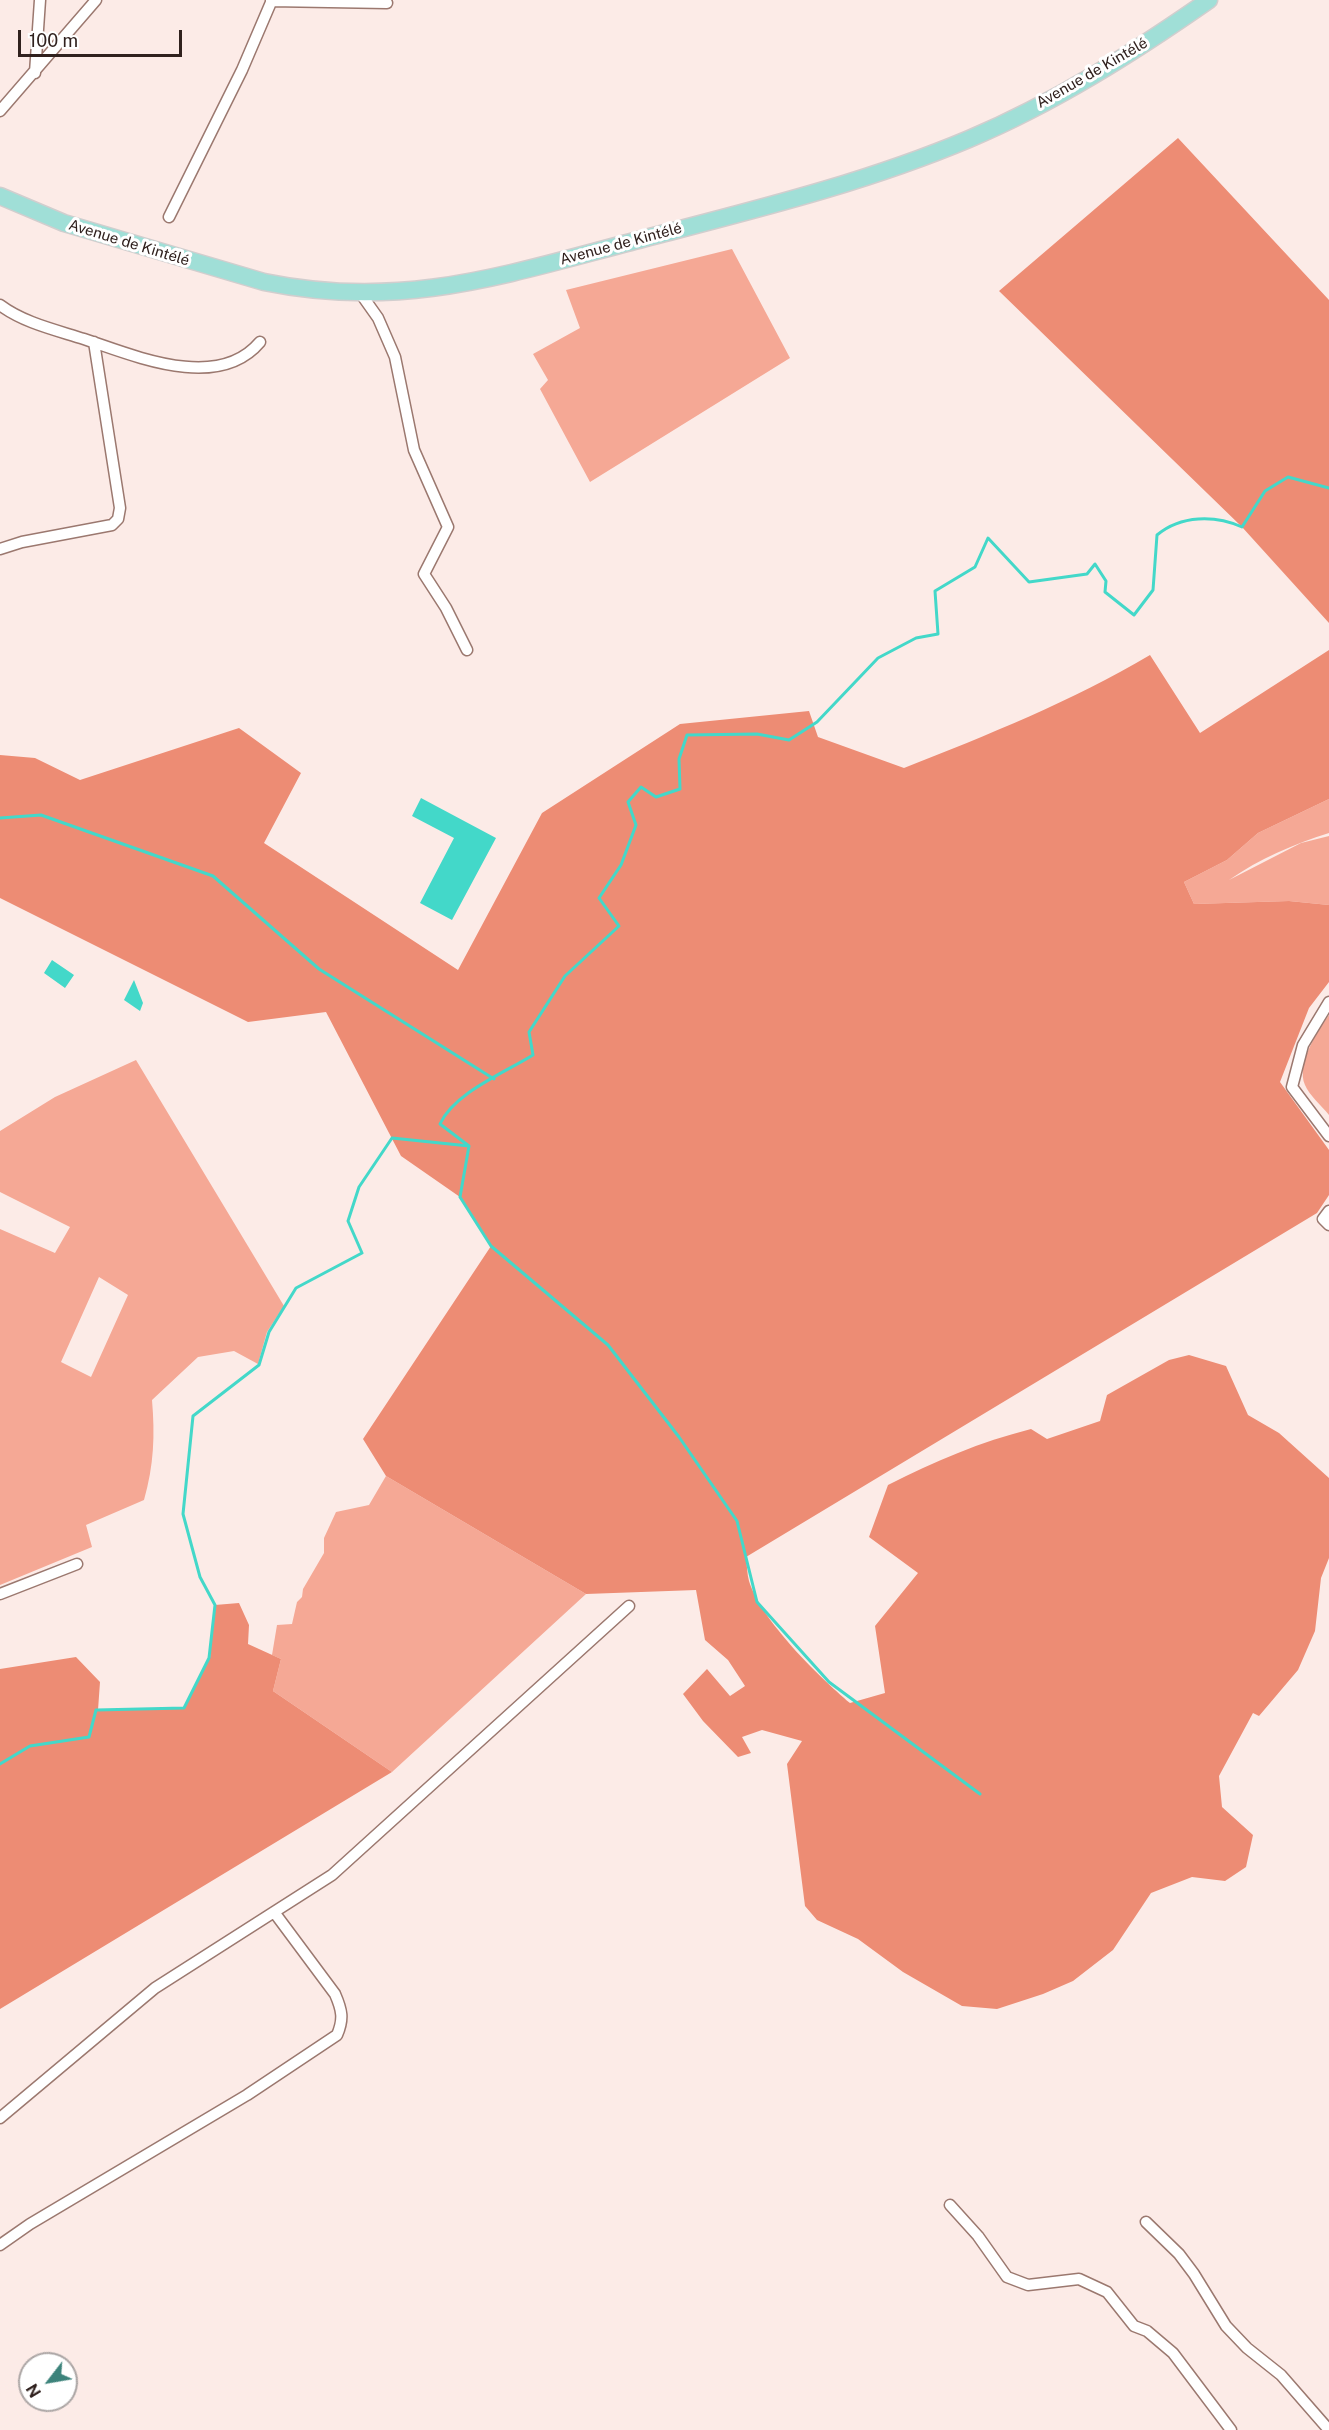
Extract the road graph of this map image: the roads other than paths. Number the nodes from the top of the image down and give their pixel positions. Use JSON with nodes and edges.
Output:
{"nodes":[{"id":1,"x":39,"y":0,"type":"edge"},
{"id":2,"x":96,"y":0,"type":"edge"},
{"id":3,"x":1209,"y":0,"type":"edge"},
{"id":4,"x":271,"y":1,"type":"edge"},
{"id":5,"x":387,"y":3,"type":"dead end"},
{"id":6,"x":35,"y":73,"type":"junction"},
{"id":7,"x":0,"y":111,"type":"edge"},
{"id":8,"x":0,"y":196,"type":"edge"},
{"id":9,"x":169,"y":217,"type":"dead end"},
{"id":10,"x":361,"y":294,"type":"junction"},
{"id":11,"x":0,"y":305,"type":"edge"},
{"id":12,"x":94,"y":342,"type":"junction"},
{"id":13,"x":260,"y":342,"type":"dead end"},
{"id":14,"x":0,"y":549,"type":"edge"},
{"id":15,"x":467,"y":650,"type":"dead end"},
{"id":16,"x":1329,"y":1002,"type":"edge"},
{"id":17,"x":1329,"y":1136,"type":"edge"},
{"id":18,"x":1329,"y":1211,"type":"edge"},
{"id":19,"x":1329,"y":1225,"type":"edge"},
{"id":20,"x":77,"y":1564,"type":"dead end"},
{"id":21,"x":0,"y":1594,"type":"edge"},
{"id":22,"x":629,"y":1606,"type":"dead end"},
{"id":23,"x":274,"y":1912,"type":"junction"},
{"id":24,"x":0,"y":2118,"type":"edge"},
{"id":25,"x":950,"y":2205,"type":"dead end"},
{"id":26,"x":1146,"y":2222,"type":"dead end"},
{"id":27,"x":0,"y":2245,"type":"edge"},
{"id":28,"x":1231,"y":2430,"type":"edge"},
{"id":29,"x":1329,"y":2430,"type":"edge"}],
"edges":[{"from":1,"to":6,"type":"street"},
{"from":2,"to":6,"type":"street"},
{"from":3,"to":10,"type":"main road","name":"Avenue de Kintélé"},
{"from":4,"to":5,"type":"street"},
{"from":4,"to":9,"type":"street"},
{"from":6,"to":7,"type":"street"},
{"from":8,"to":10,"type":"main road","name":"Avenue de Kintélé"},
{"from":10,"to":15,"type":"street"},
{"from":11,"to":12,"type":"street"},
{"from":12,"to":13,"type":"street"},
{"from":12,"to":14,"type":"street"},
{"from":16,"to":17,"type":"street"},
{"from":18,"to":19,"type":"street"},
{"from":20,"to":21,"type":"street"},
{"from":22,"to":23,"type":"street"},
{"from":23,"to":24,"type":"street"},
{"from":23,"to":27,"type":"street"},
{"from":25,"to":28,"type":"street"},
{"from":26,"to":29,"type":"street"}]}
